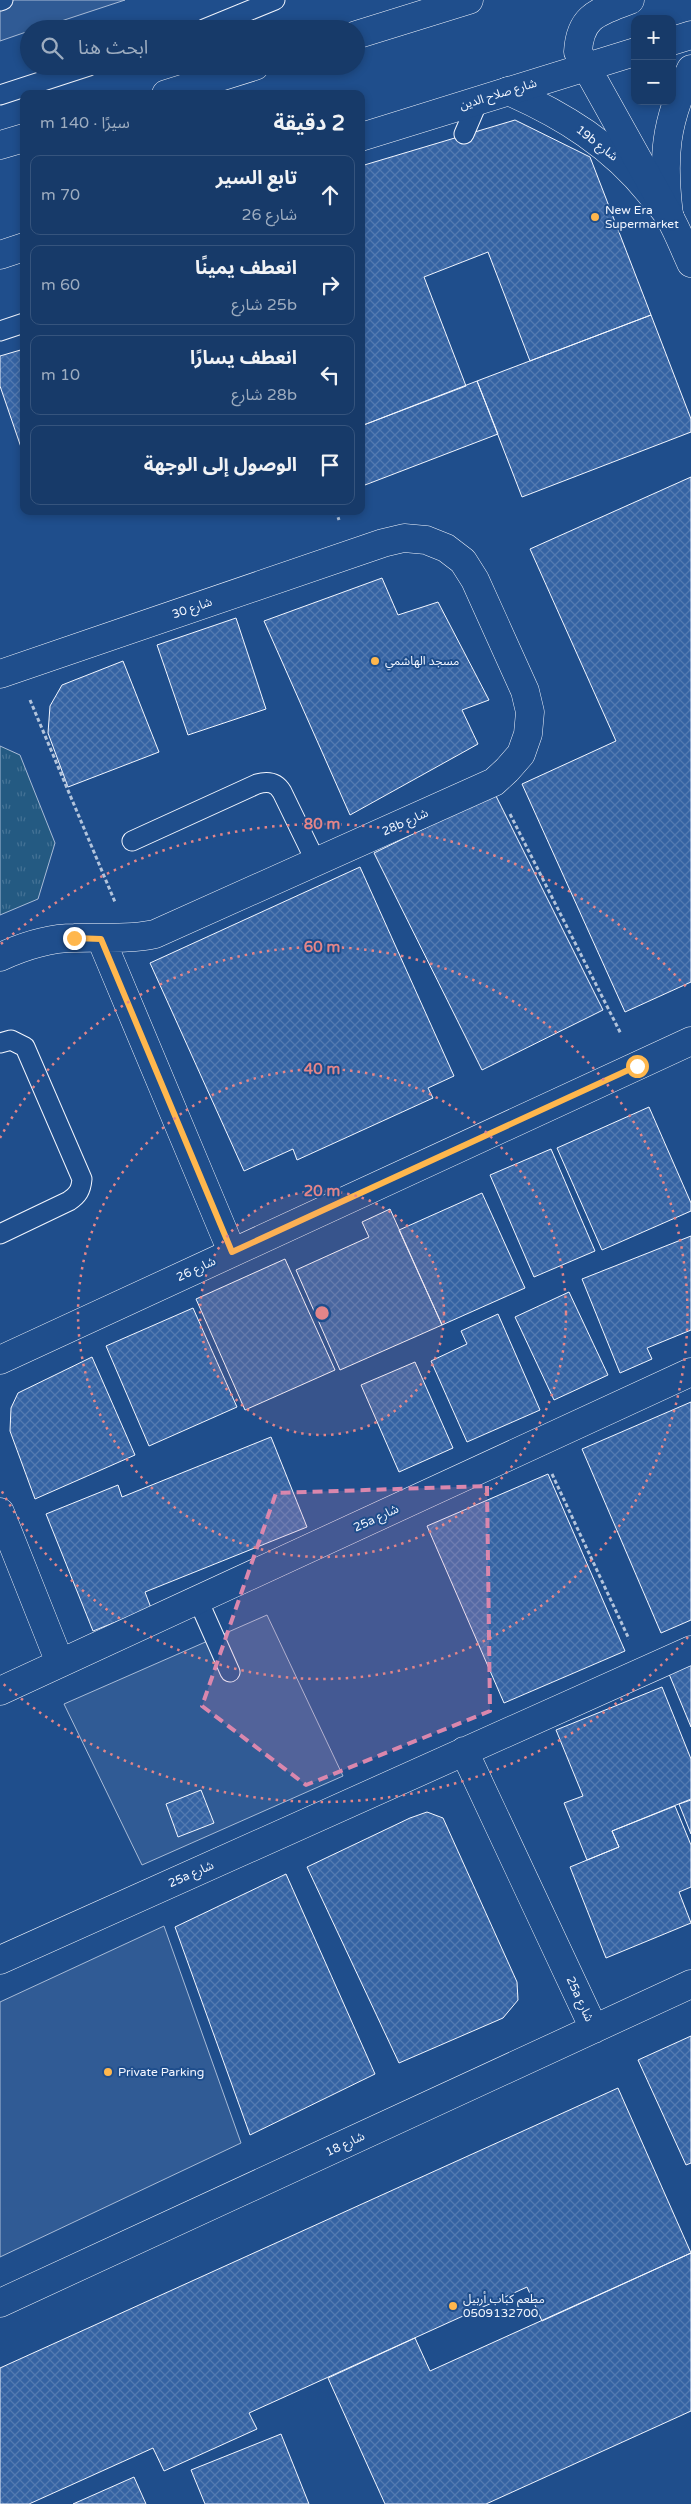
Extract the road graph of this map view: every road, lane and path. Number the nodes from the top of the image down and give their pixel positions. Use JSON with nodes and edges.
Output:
{"nodes":[{"id":1,"x":275,"y":0,"type":"edge"},
{"id":2,"x":469,"y":0,"type":"edge"},
{"id":3,"x":630,"y":0,"type":"edge"},
{"id":4,"x":226,"y":20,"type":"edge"},
{"id":5,"x":365,"y":32,"type":"edge"},
{"id":6,"x":691,"y":35,"type":"edge"},
{"id":7,"x":676,"y":39,"type":"edge"},
{"id":8,"x":631,"y":53,"type":"edge"},
{"id":9,"x":585,"y":68,"type":"junction"},
{"id":10,"x":691,"y":69,"type":"edge"},
{"id":11,"x":61,"y":75,"type":"edge"},
{"id":12,"x":226,"y":75,"type":"edge"},
{"id":13,"x":179,"y":90,"type":"edge"},
{"id":14,"x":508,"y":91,"type":"junction"},
{"id":15,"x":0,"y":95,"type":"edge"},
{"id":16,"x":479,"y":99,"type":"junction"},
{"id":17,"x":464,"y":134,"type":"dead end"},
{"id":18,"x":365,"y":136,"type":"edge"},
{"id":19,"x":20,"y":139,"type":"edge"},
{"id":20,"x":0,"y":145,"type":"edge"},
{"id":21,"x":670,"y":217,"type":"junction"},
{"id":22,"x":20,"y":249,"type":"edge"},
{"id":23,"x":0,"y":255,"type":"edge"},
{"id":24,"x":691,"y":263,"type":"edge"},
{"id":25,"x":20,"y":324,"type":"edge"},
{"id":26,"x":0,"y":331,"type":"edge"},
{"id":27,"x":383,"y":542,"type":"joint"},
{"id":28,"x":8,"y":671,"type":"edge"},
{"id":29,"x":494,"y":782,"type":"junction"},
{"id":30,"x":132,"y":841,"type":"dead end"},
{"id":31,"x":316,"y":862,"type":"junction"},
{"id":32,"x":101,"y":939,"type":"junction"},
{"id":33,"x":131,"y":939,"type":"junction"},
{"id":34,"x":0,"y":957,"type":"edge"},
{"id":35,"x":691,"y":1040,"type":"edge"},
{"id":36,"x":0,"y":1043,"type":"edge"},
{"id":37,"x":637,"y":1066,"type":"junction"},
{"id":38,"x":0,"y":1234,"type":"edge"},
{"id":39,"x":232,"y":1252,"type":"junction"},
{"id":40,"x":0,"y":1360,"type":"edge"},
{"id":41,"x":691,"y":1372,"type":"edge"},
{"id":42,"x":538,"y":1443,"type":"junction"},
{"id":43,"x":0,"y":1512,"type":"edge"},
{"id":44,"x":198,"y":1600,"type":"junction"},
{"id":45,"x":691,"y":1650,"type":"edge"},
{"id":46,"x":60,"y":1664,"type":"junction"},
{"id":47,"x":644,"y":1671,"type":"junction"},
{"id":48,"x":230,"y":1672,"type":"dead end"},
{"id":49,"x":0,"y":1691,"type":"edge"},
{"id":50,"x":464,"y":1751,"type":"junction"},
{"id":51,"x":0,"y":1960,"type":"edge"},
{"id":52,"x":691,"y":1984,"type":"edge"},
{"id":53,"x":594,"y":2029,"type":"junction"},
{"id":54,"x":0,"y":2303,"type":"edge"}],
"edges":[{"from":1,"to":4,"type":"lane"},
{"from":2,"to":5,"type":"street"},
{"from":3,"to":9,"type":"street"},
{"from":6,"to":7,"type":"street"},
{"from":8,"to":9,"type":"street","name":"شارع صلاح الدين"},
{"from":9,"to":14,"type":"street","name":"شارع صلاح الدين"},
{"from":9,"to":21,"type":"street"},
{"from":10,"to":21,"type":"street","name":"19b شارع"},
{"from":11,"to":15,"type":"lane"},
{"from":12,"to":13,"type":"street"},
{"from":14,"to":16,"type":"street","name":"شارع صلاح الدين"},
{"from":14,"to":21,"type":"street","name":"19b شارع"},
{"from":16,"to":17,"type":"lane"},
{"from":16,"to":18,"type":"street","name":"شارع صلاح الدين"},
{"from":19,"to":20,"type":"street"},
{"from":21,"to":24,"type":"street","name":"19b شارع"},
{"from":22,"to":23,"type":"street"},
{"from":25,"to":26,"type":"lane"},
{"from":27,"to":28,"type":"street","name":"شارع 30"},
{"from":27,"to":29,"type":"street","name":"28b شارع"},
{"from":28,"to":33,"type":"path"},
{"from":29,"to":31,"type":"street","name":"28b شارع"},
{"from":29,"to":37,"type":"path"},
{"from":30,"to":31,"type":"lane"},
{"from":31,"to":33,"type":"street","name":"28b شارع"},
{"from":32,"to":33,"type":"street","name":"28b شارع"},
{"from":32,"to":34,"type":"street","name":"28b شارع"},
{"from":32,"to":39,"type":"street"},
{"from":35,"to":37,"type":"street","name":"شارع 26"},
{"from":36,"to":38,"type":"lane"},
{"from":37,"to":39,"type":"street","name":"شارع 26"},
{"from":39,"to":40,"type":"street","name":"شارع 26"},
{"from":41,"to":42,"type":"street","name":"25a شارع"},
{"from":42,"to":44,"type":"street","name":"25a شارع"},
{"from":42,"to":47,"type":"path"},
{"from":43,"to":46,"type":"street"},
{"from":44,"to":46,"type":"street","name":"25a شارع"},
{"from":44,"to":48,"type":"lane"},
{"from":45,"to":47,"type":"street","name":"25a شارع"},
{"from":46,"to":49,"type":"street","name":"25a شارع"},
{"from":47,"to":50,"type":"street","name":"25a شارع"},
{"from":50,"to":51,"type":"street","name":"25a شارع"},
{"from":50,"to":53,"type":"street","name":"25a شارع"},
{"from":52,"to":53,"type":"street","name":"شارع 18"},
{"from":53,"to":54,"type":"street","name":"شارع 18"}]}
